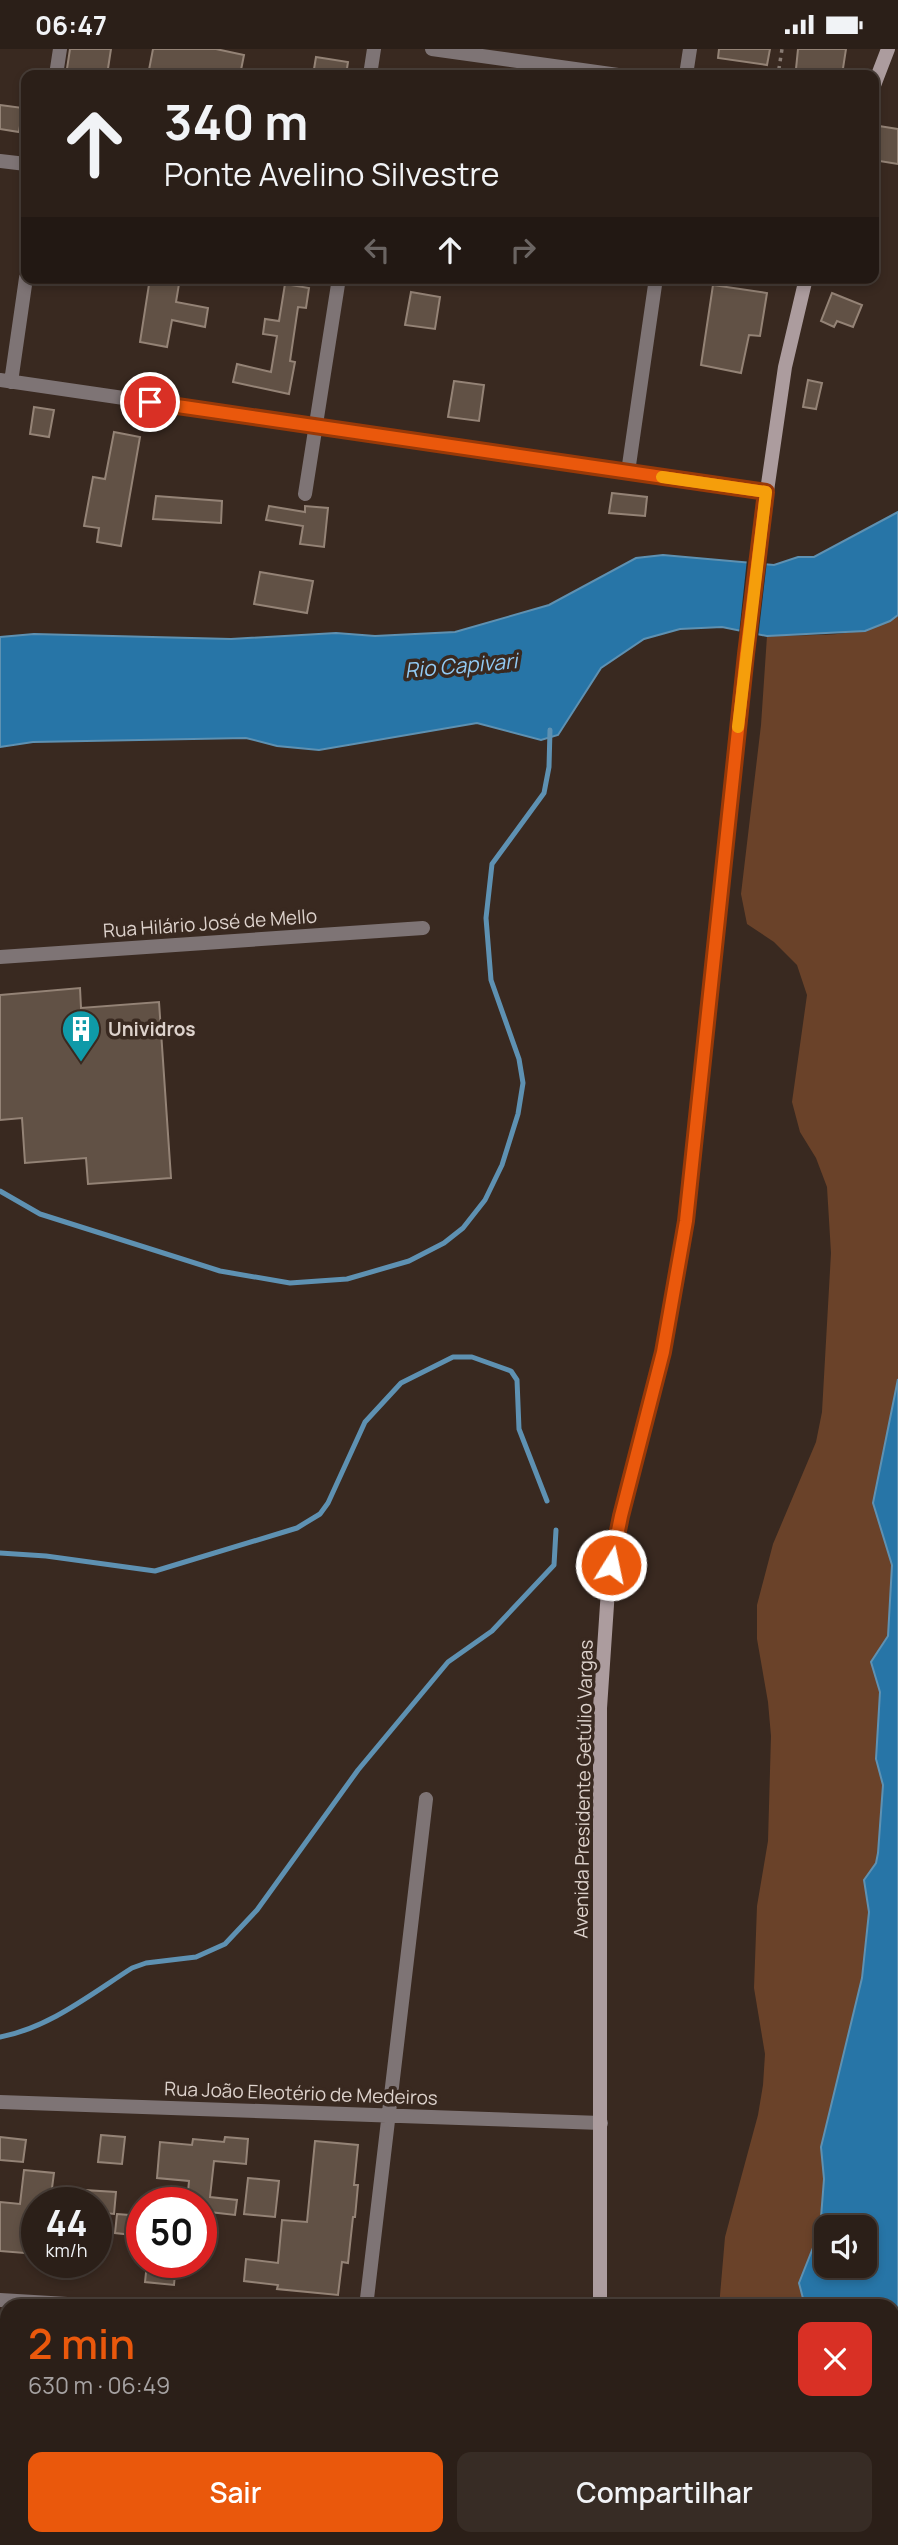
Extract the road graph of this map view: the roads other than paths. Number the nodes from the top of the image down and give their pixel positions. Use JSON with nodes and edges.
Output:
{"nodes":[{"id":1,"x":60,"y":49,"type":"edge"},
{"id":2,"x":374,"y":49,"type":"edge"},
{"id":3,"x":432,"y":49,"type":"edge"},
{"id":4,"x":690,"y":49,"type":"edge"},
{"id":5,"x":888,"y":49,"type":"edge"},
{"id":6,"x":57,"y":70,"type":"edge"},
{"id":7,"x":371,"y":70,"type":"edge"},
{"id":8,"x":582,"y":70,"type":"edge"},
{"id":9,"x":687,"y":70,"type":"edge"},
{"id":10,"x":879,"y":72,"type":"edge"},
{"id":11,"x":0,"y":161,"type":"edge"},
{"id":12,"x":21,"y":163,"type":"edge"},
{"id":13,"x":25,"y":284,"type":"edge"},
{"id":14,"x":338,"y":284,"type":"edge"},
{"id":15,"x":655,"y":284,"type":"edge"},
{"id":16,"x":805,"y":284,"type":"edge"},
{"id":17,"x":6,"y":381,"type":"edge"},
{"id":18,"x":316,"y":426,"type":"junction"},
{"id":19,"x":628,"y":472,"type":"junction"},
{"id":20,"x":766,"y":492,"type":"junction"},
{"id":21,"x":305,"y":494,"type":"dead end"},
{"id":22,"x":423,"y":928,"type":"dead end"},
{"id":23,"x":0,"y":957,"type":"edge"},
{"id":24,"x":426,"y":1799,"type":"dead end"},
{"id":25,"x":0,"y":2102,"type":"edge"},
{"id":26,"x":389,"y":2116,"type":"junction"},
{"id":27,"x":601,"y":2123,"type":"junction"},
{"id":28,"x":367,"y":2299,"type":"edge"},
{"id":29,"x":600,"y":2299,"type":"edge"}],
"edges":[{"from":1,"to":6,"type":"street"},
{"from":2,"to":7,"type":"street"},
{"from":3,"to":8,"type":"street"},
{"from":4,"to":9,"type":"street"},
{"from":5,"to":10,"type":"main road"},
{"from":11,"to":12,"type":"street"},
{"from":13,"to":17,"type":"street"},
{"from":14,"to":18,"type":"street"},
{"from":15,"to":19,"type":"street"},
{"from":16,"to":20,"type":"main road","name":"Avenida Presidente Getúlio Vargas"},
{"from":17,"to":18,"type":"street"},
{"from":18,"to":19,"type":"street"},
{"from":18,"to":21,"type":"street"},
{"from":19,"to":20,"type":"street"},
{"from":20,"to":27,"type":"main road","name":"Avenida Presidente Getúlio Vargas"},
{"from":22,"to":23,"type":"street","name":"Rua Hilário José de Mello"},
{"from":24,"to":26,"type":"street"},
{"from":25,"to":26,"type":"street","name":"Rua João Eleotério de Medeiros"},
{"from":26,"to":27,"type":"street","name":"Rua João Eleotério de Medeiros"},
{"from":26,"to":28,"type":"street"},
{"from":27,"to":29,"type":"main road","name":"Avenida Presidente Getúlio Vargas"}]}
